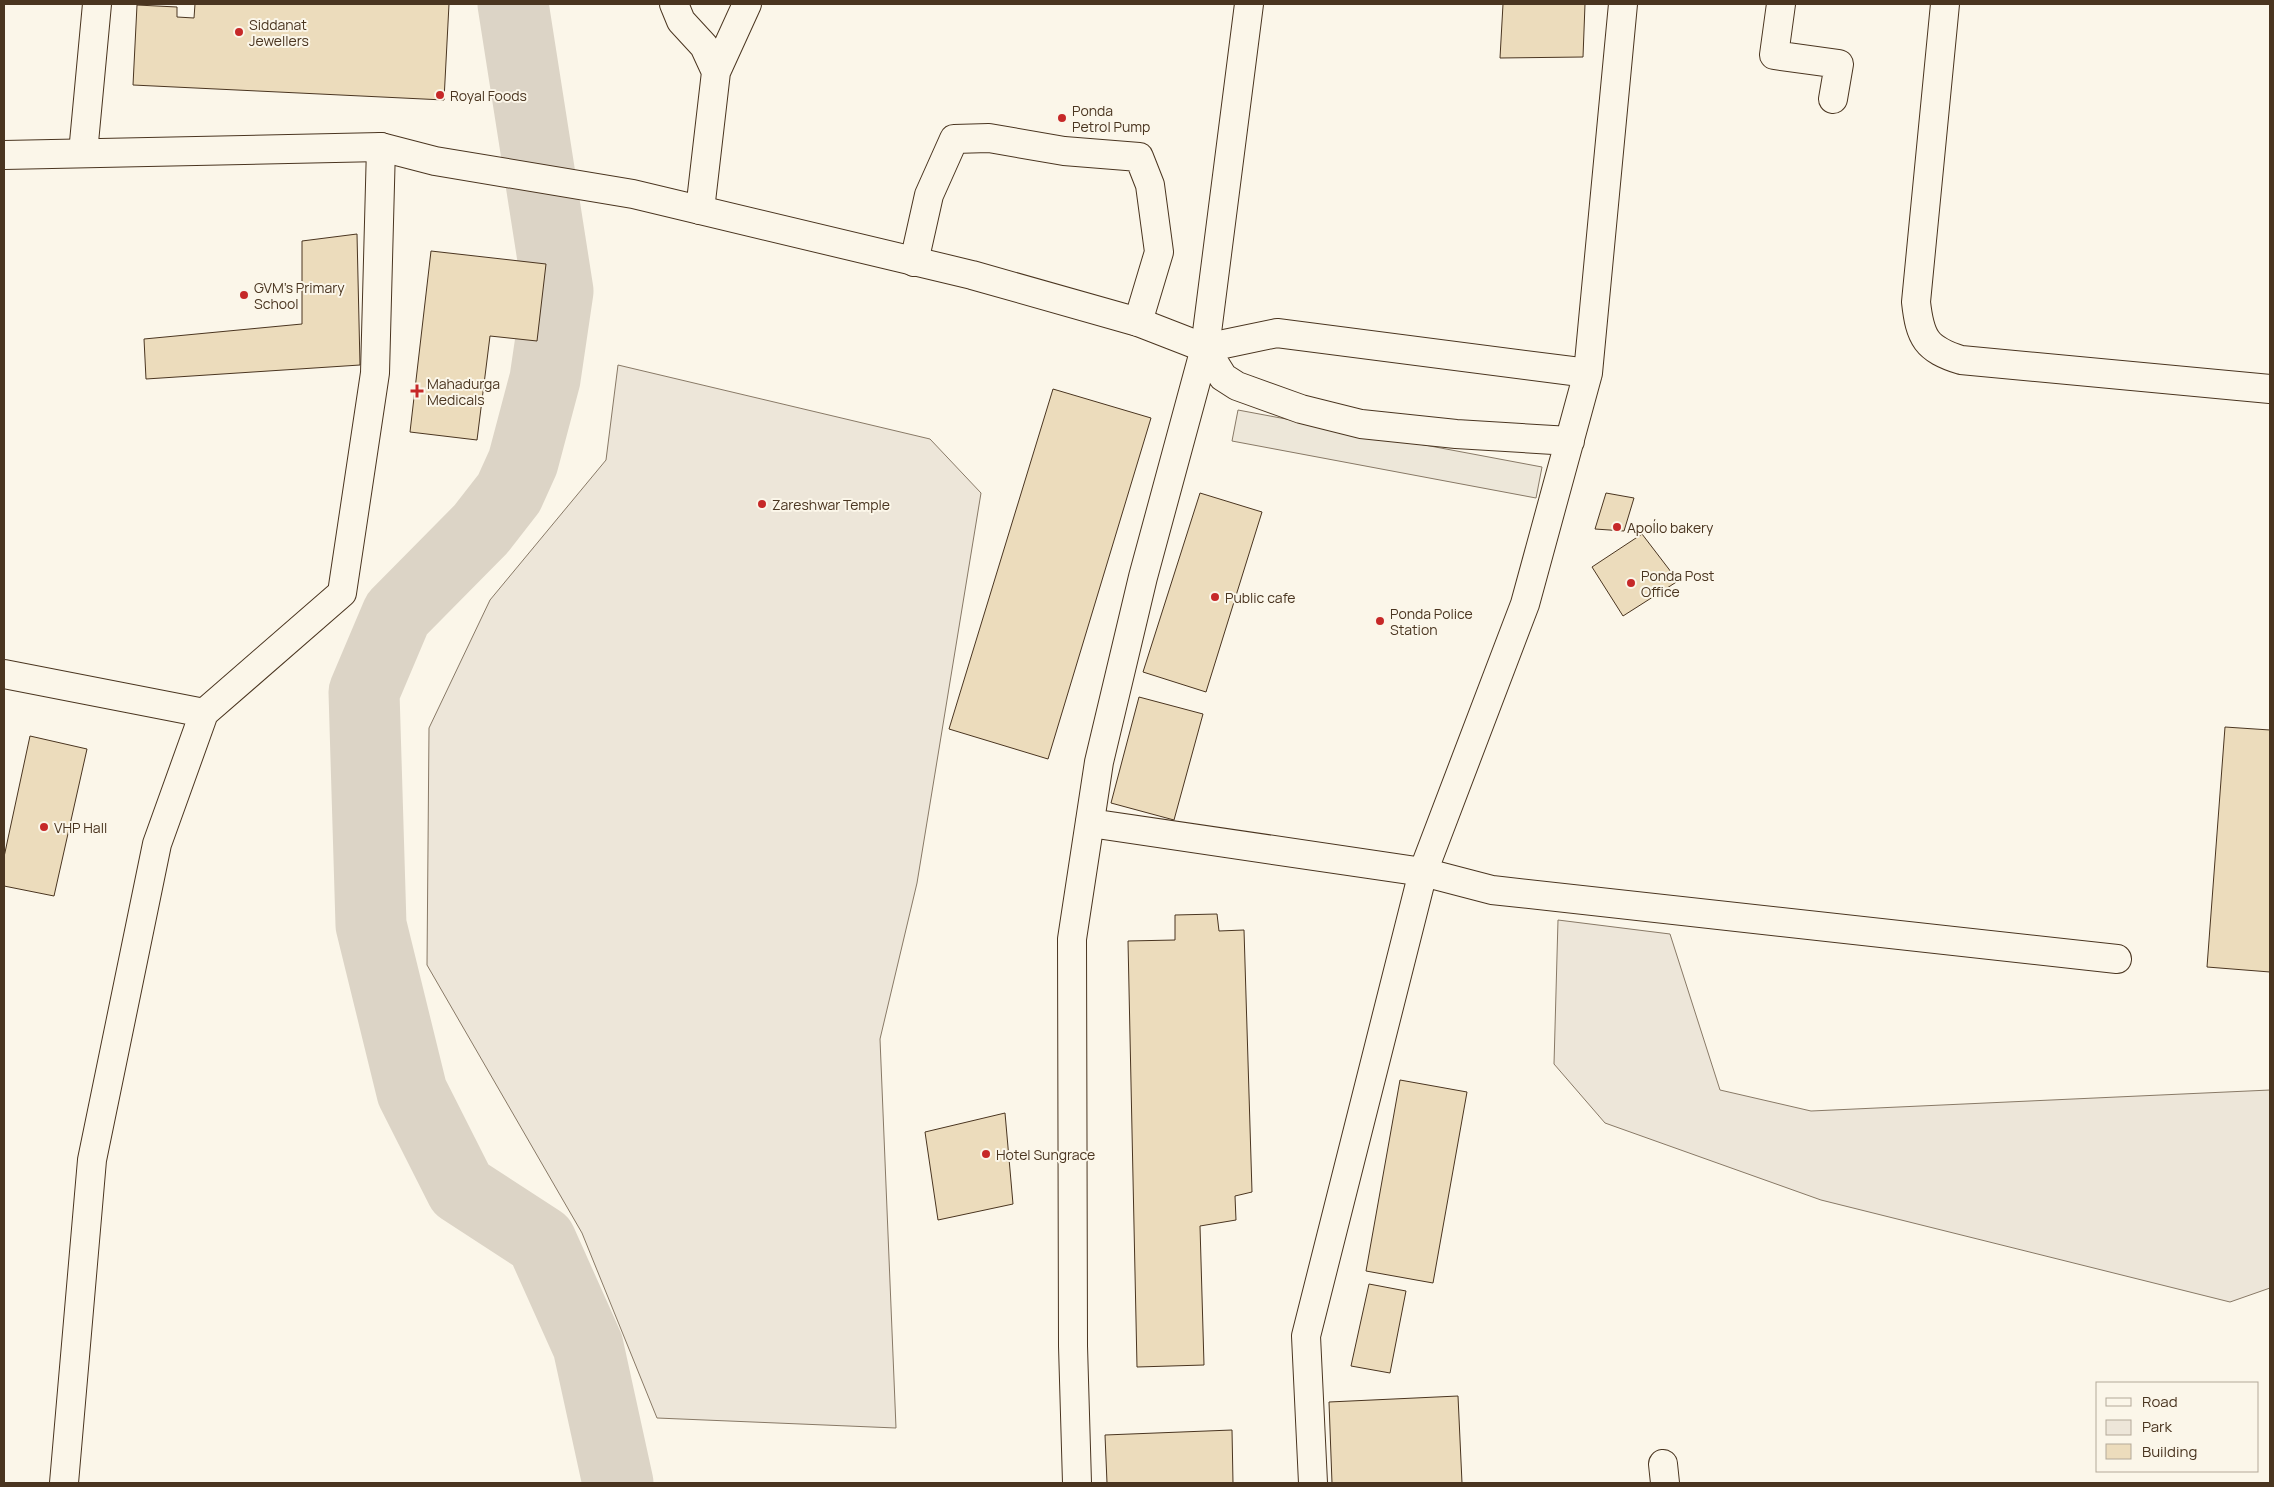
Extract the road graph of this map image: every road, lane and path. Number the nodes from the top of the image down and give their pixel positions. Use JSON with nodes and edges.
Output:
{"nodes":[{"id":1,"x":97,"y":4,"type":"edge"},
{"id":2,"x":674,"y":4,"type":"edge"},
{"id":3,"x":747,"y":4,"type":"edge"},
{"id":4,"x":1249,"y":4,"type":"edge"},
{"id":5,"x":1624,"y":4,"type":"edge"},
{"id":6,"x":1781,"y":4,"type":"edge"},
{"id":7,"x":1945,"y":4,"type":"edge"},
{"id":8,"x":716,"y":72,"type":"junction"},
{"id":9,"x":1834,"y":99,"type":"dead end"},
{"id":10,"x":381,"y":147,"type":"junction"},
{"id":11,"x":83,"y":153,"type":"junction"},
{"id":12,"x":4,"y":155,"type":"edge"},
{"id":13,"x":700,"y":210,"type":"junction"},
{"id":14,"x":914,"y":262,"type":"junction"},
{"id":15,"x":1138,"y":322,"type":"junction"},
{"id":16,"x":1205,"y":348,"type":"junction"},
{"id":17,"x":1588,"y":372,"type":"junction"},
{"id":18,"x":2270,"y":389,"type":"edge"},
{"id":19,"x":1570,"y":441,"type":"junction"},
{"id":20,"x":4,"y":674,"type":"edge"},
{"id":21,"x":204,"y":713,"type":"junction"},
{"id":22,"x":1090,"y":823,"type":"junction"},
{"id":23,"x":1423,"y":872,"type":"junction"},
{"id":24,"x":2117,"y":959,"type":"dead end"},
{"id":25,"x":64,"y":1483,"type":"edge"},
{"id":26,"x":1077,"y":1483,"type":"edge"},
{"id":27,"x":1313,"y":1483,"type":"edge"}],
"edges":[{"from":1,"to":11,"type":"main road"},
{"from":2,"to":8,"type":"main road"},
{"from":3,"to":8,"type":"main road"},
{"from":4,"to":16,"type":"main road"},
{"from":5,"to":17,"type":"main road"},
{"from":6,"to":9,"type":"main road"},
{"from":7,"to":18,"type":"main road"},
{"from":8,"to":13,"type":"main road"},
{"from":10,"to":11,"type":"main road"},
{"from":10,"to":13,"type":"main road"},
{"from":10,"to":21,"type":"main road"},
{"from":11,"to":12,"type":"main road"},
{"from":13,"to":14,"type":"main road"},
{"from":14,"to":15,"type":"main road"},
{"from":14,"to":15,"type":"main road"},
{"from":15,"to":16,"type":"main road"},
{"from":16,"to":17,"type":"main road"},
{"from":16,"to":19,"type":"main road"},
{"from":16,"to":22,"type":"main road"},
{"from":17,"to":19,"type":"main road"},
{"from":19,"to":23,"type":"main road"},
{"from":20,"to":21,"type":"main road"},
{"from":21,"to":25,"type":"main road"},
{"from":22,"to":23,"type":"main road"},
{"from":22,"to":26,"type":"main road"},
{"from":23,"to":24,"type":"main road"},
{"from":23,"to":27,"type":"main road"}]}
